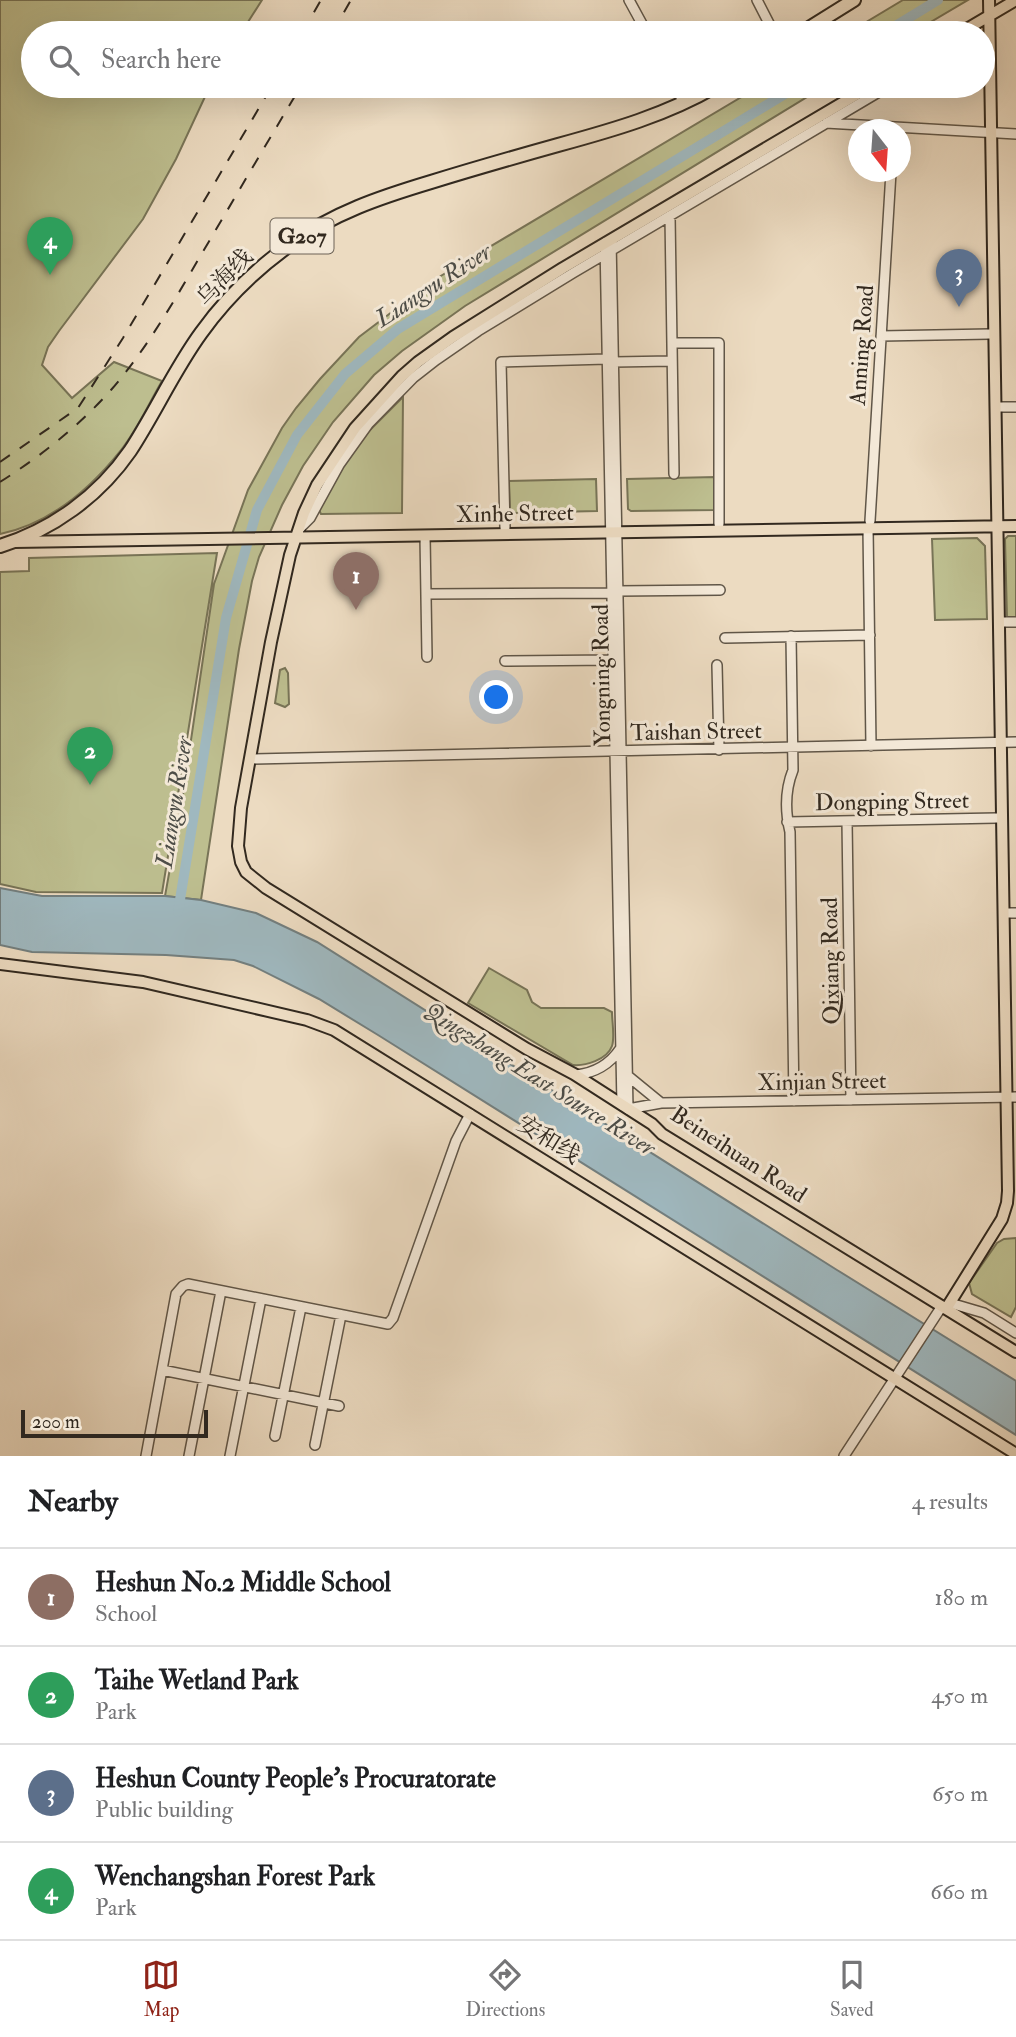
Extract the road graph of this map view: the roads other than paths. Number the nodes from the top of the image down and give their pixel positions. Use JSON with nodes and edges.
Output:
{"nodes":[{"id":1,"x":629,"y":0,"type":"edge"},
{"id":2,"x":757,"y":0,"type":"edge"},
{"id":3,"x":854,"y":0,"type":"edge"},
{"id":4,"x":987,"y":0,"type":"edge"},
{"id":5,"x":1016,"y":0,"type":"edge"},
{"id":6,"x":987,"y":17,"type":"junction"},
{"id":7,"x":640,"y":21,"type":"edge"},
{"id":8,"x":768,"y":21,"type":"edge"},
{"id":9,"x":820,"y":21,"type":"edge"},
{"id":10,"x":980,"y":21,"type":"edge"},
{"id":11,"x":984,"y":21,"type":"edge"},
{"id":12,"x":987,"y":21,"type":"edge"},
{"id":13,"x":681,"y":98,"type":"edge"},
{"id":14,"x":693,"y":98,"type":"edge"},
{"id":15,"x":851,"y":98,"type":"edge"},
{"id":16,"x":869,"y":98,"type":"edge"},
{"id":17,"x":988,"y":98,"type":"edge"},
{"id":18,"x":684,"y":103,"type":"junction"},
{"id":19,"x":810,"y":122,"type":"junction"},
{"id":20,"x":826,"y":123,"type":"junction"},
{"id":21,"x":848,"y":125,"type":"edge"},
{"id":22,"x":911,"y":129,"type":"edge"},
{"id":23,"x":989,"y":133,"type":"junction"},
{"id":24,"x":1016,"y":134,"type":"edge"},
{"id":25,"x":890,"y":182,"type":"edge"},
{"id":26,"x":670,"y":216,"type":"junction"},
{"id":27,"x":608,"y":247,"type":"junction"},
{"id":28,"x":990,"y":334,"type":"junction"},
{"id":29,"x":881,"y":336,"type":"junction"},
{"id":30,"x":672,"y":343,"type":"junction"},
{"id":31,"x":610,"y":361,"type":"junction"},
{"id":32,"x":672,"y":361,"type":"junction"},
{"id":33,"x":996,"y":407,"type":"junction"},
{"id":34,"x":1016,"y":407,"type":"edge"},
{"id":35,"x":674,"y":474,"type":"dead end"},
{"id":36,"x":1016,"y":519,"type":"edge"},
{"id":37,"x":995,"y":523,"type":"junction"},
{"id":38,"x":719,"y":524,"type":"junction"},
{"id":39,"x":869,"y":525,"type":"junction"},
{"id":40,"x":1016,"y":526,"type":"edge"},
{"id":41,"x":505,"y":528,"type":"junction"},
{"id":42,"x":614,"y":529,"type":"junction"},
{"id":43,"x":32,"y":535,"type":"junction"},
{"id":44,"x":296,"y":535,"type":"junction"},
{"id":45,"x":225,"y":536,"type":"junction"},
{"id":46,"x":425,"y":536,"type":"junction"},
{"id":47,"x":14,"y":542,"type":"junction"},
{"id":48,"x":0,"y":546,"type":"edge"},
{"id":49,"x":720,"y":590,"type":"dead end"},
{"id":50,"x":615,"y":592,"type":"junction"},
{"id":51,"x":426,"y":594,"type":"junction"},
{"id":52,"x":999,"y":622,"type":"junction"},
{"id":53,"x":1016,"y":622,"type":"edge"},
{"id":54,"x":870,"y":635,"type":"junction"},
{"id":55,"x":791,"y":636,"type":"junction"},
{"id":56,"x":725,"y":638,"type":"dead end"},
{"id":57,"x":427,"y":657,"type":"dead end"},
{"id":58,"x":613,"y":660,"type":"junction"},
{"id":59,"x":505,"y":661,"type":"dead end"},
{"id":60,"x":717,"y":666,"type":"dead end"},
{"id":61,"x":1016,"y":742,"type":"edge"},
{"id":62,"x":998,"y":743,"type":"junction"},
{"id":63,"x":871,"y":746,"type":"junction"},
{"id":64,"x":792,"y":748,"type":"junction"},
{"id":65,"x":719,"y":750,"type":"junction"},
{"id":66,"x":618,"y":752,"type":"junction"},
{"id":67,"x":250,"y":760,"type":"junction"},
{"id":68,"x":997,"y":818,"type":"junction"},
{"id":69,"x":847,"y":821,"type":"junction"},
{"id":70,"x":788,"y":822,"type":"junction"},
{"id":71,"x":1004,"y":913,"type":"junction"},
{"id":72,"x":1016,"y":913,"type":"edge"},
{"id":73,"x":0,"y":966,"type":"edge"},
{"id":74,"x":621,"y":1047,"type":"junction"},
{"id":75,"x":576,"y":1075,"type":"junction"},
{"id":76,"x":628,"y":1076,"type":"junction"},
{"id":77,"x":1008,"y":1097,"type":"edge"},
{"id":78,"x":850,"y":1100,"type":"junction"},
{"id":79,"x":794,"y":1101,"type":"junction"},
{"id":80,"x":661,"y":1103,"type":"junction"},
{"id":81,"x":625,"y":1107,"type":"junction"},
{"id":82,"x":470,"y":1114,"type":"junction"},
{"id":83,"x":1012,"y":1191,"type":"edge"},
{"id":84,"x":221,"y":1291,"type":"junction"},
{"id":85,"x":261,"y":1299,"type":"junction"},
{"id":86,"x":946,"y":1305,"type":"junction"},
{"id":87,"x":301,"y":1307,"type":"junction"},
{"id":88,"x":341,"y":1315,"type":"junction"},
{"id":89,"x":1016,"y":1333,"type":"edge"},
{"id":90,"x":1016,"y":1344,"type":"edge"},
{"id":91,"x":1016,"y":1352,"type":"edge"},
{"id":92,"x":162,"y":1370,"type":"junction"},
{"id":93,"x":204,"y":1379,"type":"junction"},
{"id":94,"x":898,"y":1379,"type":"junction"},
{"id":95,"x":244,"y":1387,"type":"junction"},
{"id":96,"x":284,"y":1395,"type":"junction"},
{"id":97,"x":324,"y":1403,"type":"junction"},
{"id":98,"x":339,"y":1406,"type":"dead end"},
{"id":99,"x":275,"y":1436,"type":"dead end"},
{"id":100,"x":315,"y":1445,"type":"dead end"},
{"id":101,"x":1016,"y":1454,"type":"edge"},
{"id":102,"x":146,"y":1456,"type":"edge"},
{"id":103,"x":189,"y":1456,"type":"edge"},
{"id":104,"x":230,"y":1456,"type":"edge"},
{"id":105,"x":844,"y":1456,"type":"edge"},
{"id":106,"x":851,"y":1456,"type":"edge"}],
"edges":[{"from":1,"to":7,"type":"street"},
{"from":2,"to":8,"type":"street"},
{"from":3,"to":9,"type":"highway"},
{"from":4,"to":6,"type":"main road"},
{"from":5,"to":6,"type":"main road"},
{"from":6,"to":10,"type":"main road"},
{"from":6,"to":11,"type":"street"},
{"from":6,"to":12,"type":"main road"},
{"from":13,"to":18,"type":"street"},
{"from":14,"to":18,"type":"highway","name":"乌海线","number":"G207"},
{"from":15,"to":19,"type":"main road","name":"Beineihuan Road"},
{"from":16,"to":20,"type":"street"},
{"from":17,"to":23,"type":"main road"},
{"from":18,"to":43,"type":"highway","name":"乌海线","number":"G207"},
{"from":19,"to":20,"type":"street"},
{"from":19,"to":27,"type":"main road","name":"Beineihuan Road"},
{"from":20,"to":21,"type":"street"},
{"from":20,"to":26,"type":"street"},
{"from":22,"to":23,"type":"street"},
{"from":23,"to":24,"type":"street"},
{"from":23,"to":28,"type":"main road"},
{"from":23,"to":33,"type":"main road"},
{"from":25,"to":29,"type":"street","name":"Anning Road"},
{"from":26,"to":27,"type":"street"},
{"from":26,"to":30,"type":"street"},
{"from":27,"to":31,"type":"street","name":"Yongning Road"},
{"from":27,"to":44,"type":"main road","name":"Beineihuan Road"},
{"from":28,"to":29,"type":"street"},
{"from":28,"to":37,"type":"main road"},
{"from":29,"to":39,"type":"street","name":"Anning Road"},
{"from":30,"to":32,"type":"street"},
{"from":30,"to":38,"type":"street"},
{"from":31,"to":32,"type":"street"},
{"from":31,"to":41,"type":"street"},
{"from":31,"to":42,"type":"street","name":"Yongning Road"},
{"from":32,"to":35,"type":"street"},
{"from":33,"to":34,"type":"street"},
{"from":33,"to":37,"type":"main road"},
{"from":36,"to":37,"type":"main road","name":"Xinhe Street"},
{"from":37,"to":39,"type":"main road","name":"Xinhe Street"},
{"from":37,"to":40,"type":"main road","name":"Xinhe Street"},
{"from":37,"to":52,"type":"main road"},
{"from":37,"to":62,"type":"main road"},
{"from":38,"to":39,"type":"main road","name":"Xinhe Street"},
{"from":38,"to":42,"type":"main road","name":"Xinhe Street"},
{"from":39,"to":42,"type":"main road","name":"Xinhe Street"},
{"from":39,"to":54,"type":"street","name":"Anning Road"},
{"from":41,"to":42,"type":"main road","name":"Xinhe Street"},
{"from":41,"to":44,"type":"main road","name":"Xinhe Street"},
{"from":42,"to":46,"type":"main road","name":"Xinhe Street"},
{"from":42,"to":50,"type":"street","name":"Yongning Road"},
{"from":43,"to":45,"type":"main road","name":"Xinhe Street"},
{"from":43,"to":47,"type":"highway","name":"乌海线","number":"G207"},
{"from":44,"to":45,"type":"main road","name":"Xinhe Street"},
{"from":44,"to":46,"type":"main road","name":"Xinhe Street"},
{"from":44,"to":67,"type":"main road","name":"Beineihuan Road"},
{"from":45,"to":47,"type":"main road","name":"Xinhe Street"},
{"from":46,"to":51,"type":"street"},
{"from":47,"to":48,"type":"highway","name":"乌海线","number":"G207"},
{"from":49,"to":50,"type":"street"},
{"from":50,"to":51,"type":"street"},
{"from":50,"to":58,"type":"street","name":"Yongning Road"},
{"from":50,"to":66,"type":"street","name":"Yongning Road"},
{"from":51,"to":57,"type":"street"},
{"from":52,"to":53,"type":"street"},
{"from":52,"to":62,"type":"main road"},
{"from":54,"to":55,"type":"street"},
{"from":54,"to":63,"type":"street","name":"Anning Road"},
{"from":55,"to":56,"type":"street"},
{"from":55,"to":64,"type":"street"},
{"from":58,"to":59,"type":"street"},
{"from":58,"to":66,"type":"street","name":"Yongning Road"},
{"from":60,"to":65,"type":"street"},
{"from":61,"to":62,"type":"street","name":"Taishan Street"},
{"from":62,"to":63,"type":"street","name":"Taishan Street"},
{"from":62,"to":68,"type":"main road"},
{"from":62,"to":71,"type":"main road"},
{"from":63,"to":64,"type":"street","name":"Taishan Street"},
{"from":64,"to":65,"type":"street","name":"Taishan Street"},
{"from":64,"to":70,"type":"street"},
{"from":65,"to":66,"type":"street","name":"Taishan Street"},
{"from":66,"to":67,"type":"street","name":"Taishan Street"},
{"from":66,"to":74,"type":"street","name":"Yongning Road"},
{"from":66,"to":76,"type":"street","name":"Yongning Road"},
{"from":67,"to":75,"type":"main road","name":"Beineihuan Road"},
{"from":68,"to":69,"type":"street","name":"Dongping Street"},
{"from":68,"to":77,"type":"main road"},
{"from":69,"to":70,"type":"street","name":"Dongping Street"},
{"from":69,"to":78,"type":"street","name":"Qixiang Road"},
{"from":70,"to":79,"type":"street"},
{"from":71,"to":72,"type":"street"},
{"from":71,"to":77,"type":"main road"},
{"from":73,"to":82,"type":"main road","name":"安和线"},
{"from":74,"to":75,"type":"street"},
{"from":74,"to":81,"type":"street","name":"Yongning Road"},
{"from":75,"to":81,"type":"main road","name":"Beineihuan Road"},
{"from":76,"to":80,"type":"street"},
{"from":76,"to":81,"type":"street","name":"Yongning Road"},
{"from":77,"to":78,"type":"street","name":"Xinjian Street"},
{"from":77,"to":83,"type":"main road"},
{"from":77,"to":86,"type":"main road"},
{"from":78,"to":79,"type":"street","name":"Xinjian Street"},
{"from":79,"to":80,"type":"street","name":"Xinjian Street"},
{"from":80,"to":81,"type":"street","name":"Xinjian Street"},
{"from":81,"to":86,"type":"main road","name":"Beineihuan Road"},
{"from":82,"to":88,"type":"street"},
{"from":82,"to":94,"type":"main road","name":"安和线"},
{"from":83,"to":86,"type":"main road"},
{"from":84,"to":85,"type":"street"},
{"from":84,"to":92,"type":"street"},
{"from":84,"to":93,"type":"street"},
{"from":85,"to":87,"type":"street"},
{"from":85,"to":95,"type":"street"},
{"from":86,"to":89,"type":"street"},
{"from":86,"to":90,"type":"main road","name":"Beineihuan Road"},
{"from":86,"to":91,"type":"main road","name":"Beineihuan Road"},
{"from":86,"to":94,"type":"street"},
{"from":87,"to":88,"type":"street"},
{"from":87,"to":96,"type":"street"},
{"from":88,"to":97,"type":"street"},
{"from":92,"to":93,"type":"street"},
{"from":92,"to":102,"type":"street"},
{"from":93,"to":95,"type":"street"},
{"from":93,"to":103,"type":"street"},
{"from":94,"to":101,"type":"main road","name":"安和线"},
{"from":94,"to":105,"type":"street"},
{"from":94,"to":106,"type":"street"},
{"from":95,"to":96,"type":"street"},
{"from":95,"to":104,"type":"street"},
{"from":96,"to":97,"type":"street"},
{"from":96,"to":99,"type":"street"},
{"from":97,"to":98,"type":"street"},
{"from":97,"to":100,"type":"street"}]}
